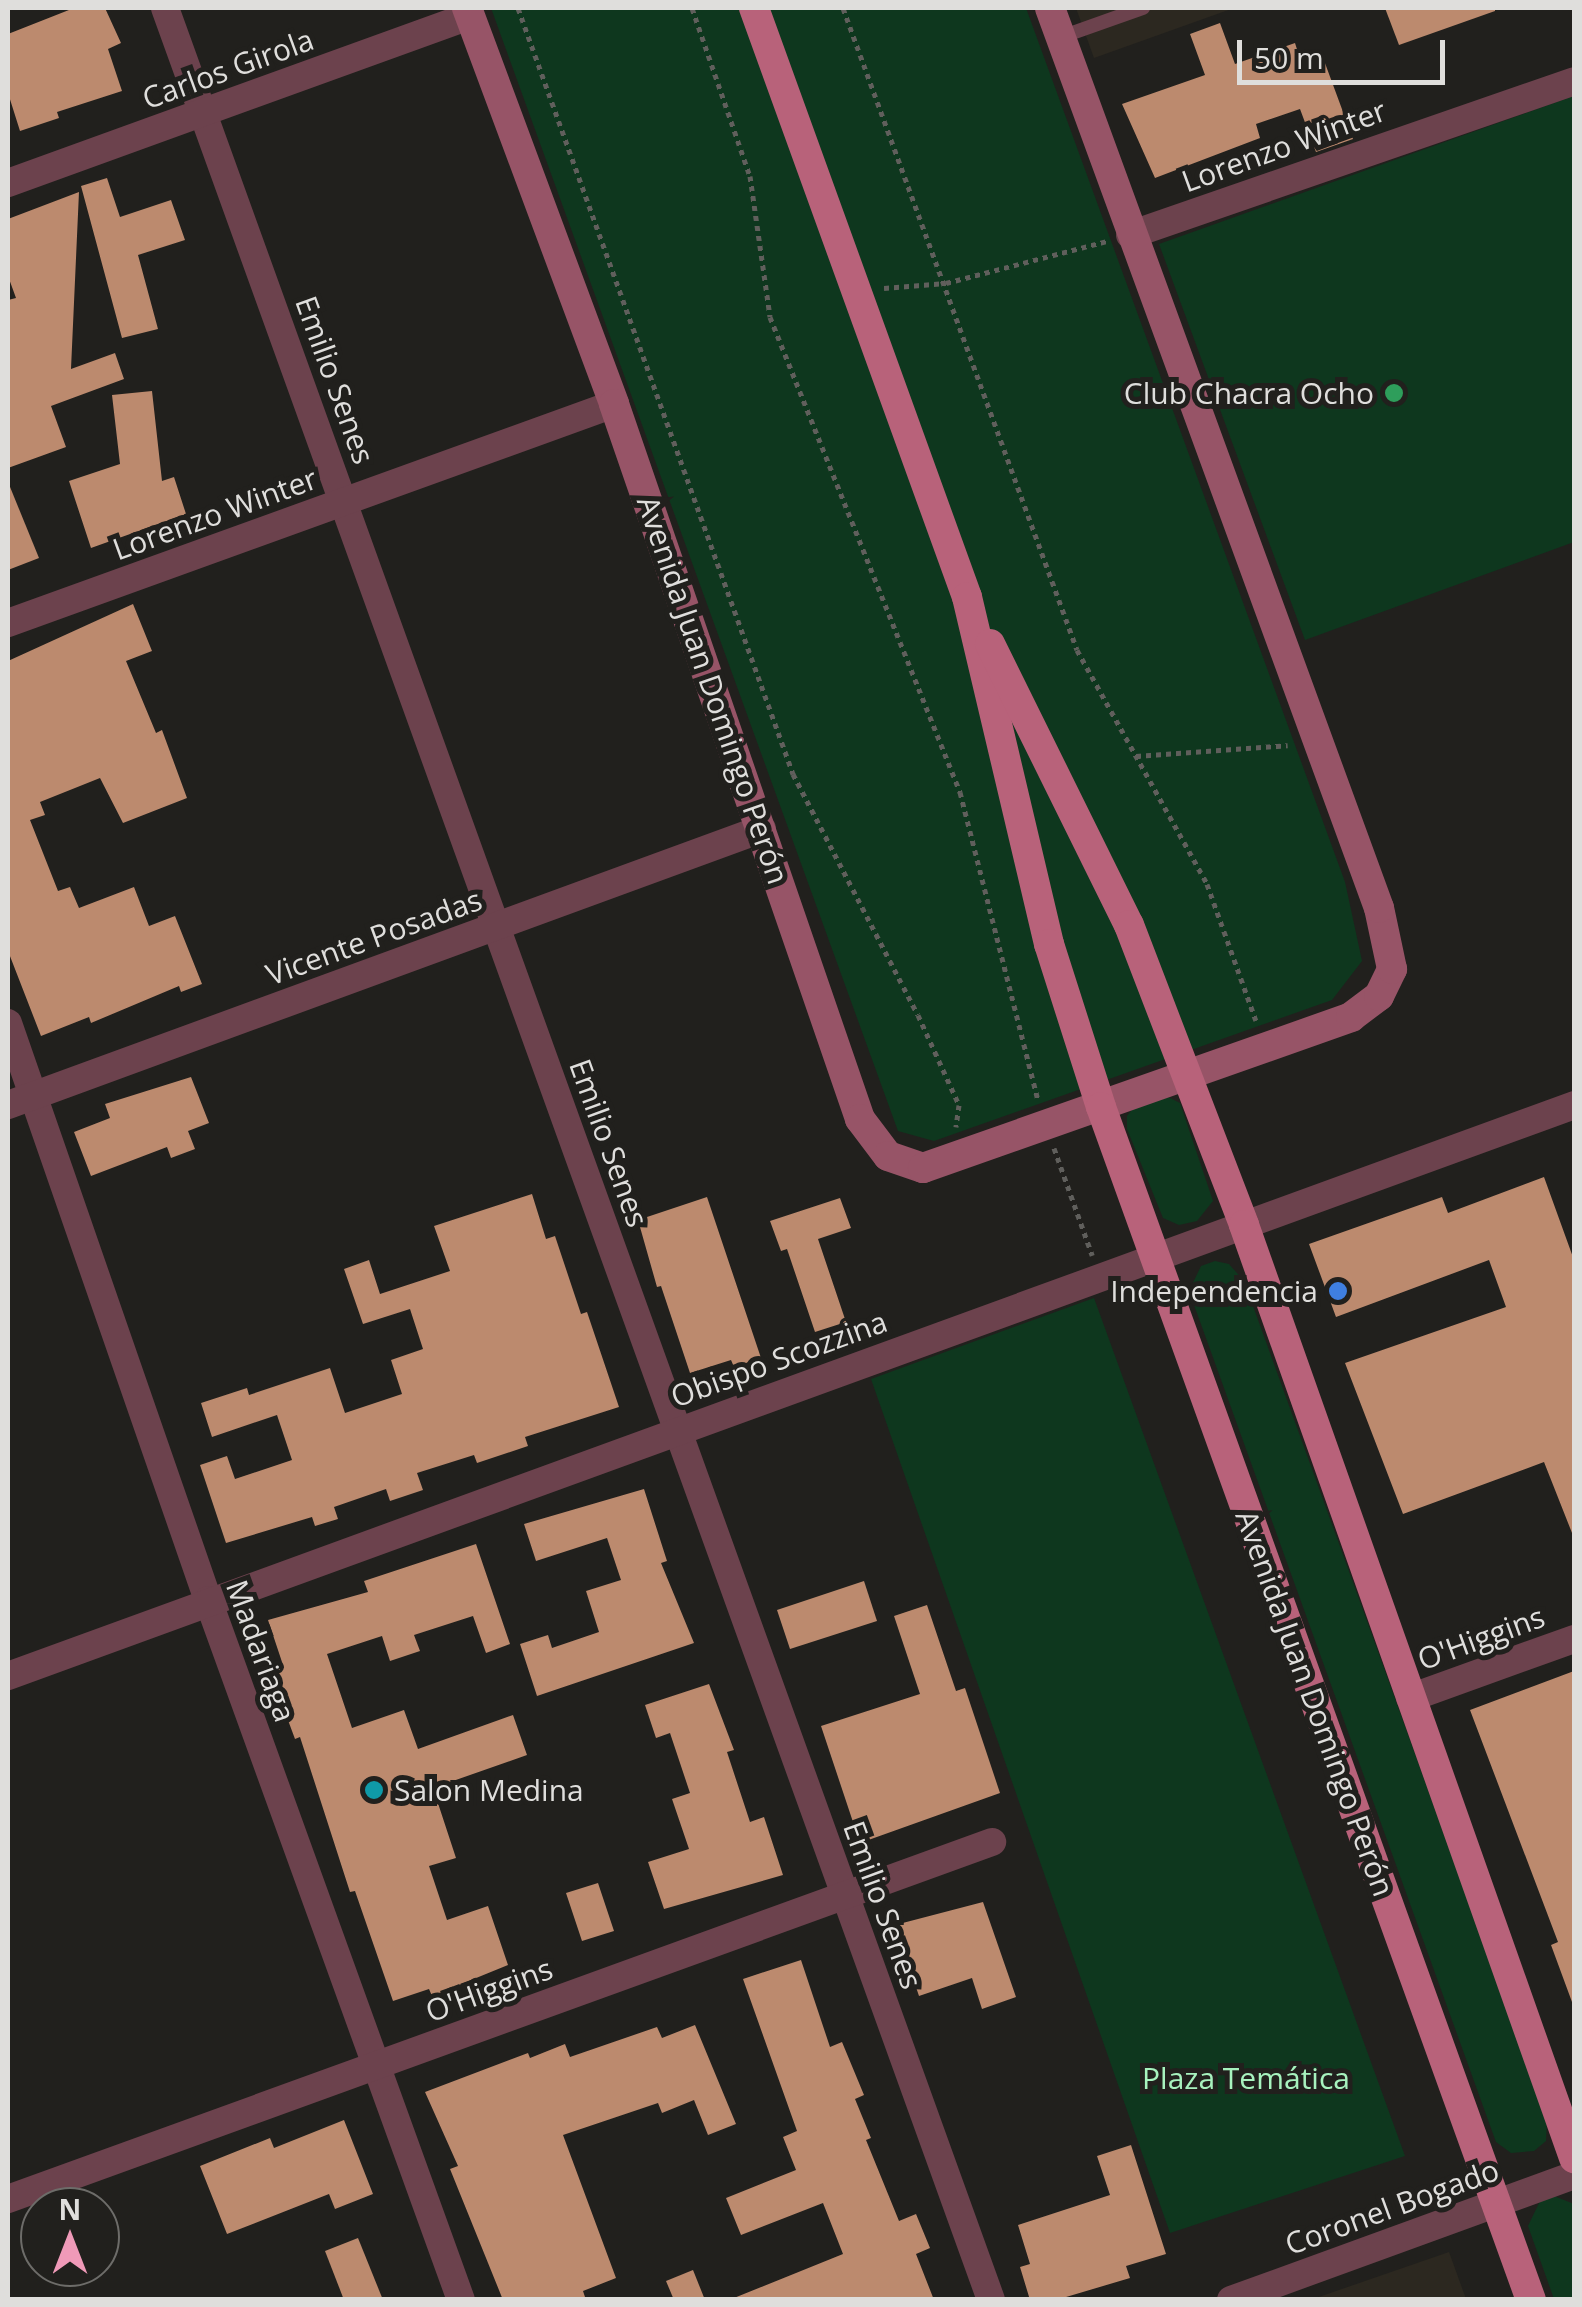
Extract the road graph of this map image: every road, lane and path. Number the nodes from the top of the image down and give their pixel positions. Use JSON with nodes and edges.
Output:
{"nodes":[{"id":1,"x":166,"y":8,"type":"edge"},
{"id":2,"x":518,"y":8,"type":"edge"},
{"id":3,"x":692,"y":8,"type":"edge"},
{"id":4,"x":754,"y":8,"type":"edge"},
{"id":5,"x":843,"y":8,"type":"edge"},
{"id":6,"x":1050,"y":8,"type":"edge"},
{"id":7,"x":1143,"y":8,"type":"edge"},
{"id":8,"x":468,"y":12,"type":"edge"},
{"id":9,"x":1061,"y":37,"type":"junction"},
{"id":10,"x":1574,"y":81,"type":"edge"},
{"id":11,"x":203,"y":112,"type":"junction"},
{"id":12,"x":8,"y":183,"type":"edge"},
{"id":13,"x":1130,"y":235,"type":"junction"},
{"id":14,"x":946,"y":283,"type":"junction"},
{"id":15,"x":856,"y":290,"type":"junction"},
{"id":16,"x":614,"y":404,"type":"junction"},
{"id":17,"x":344,"y":502,"type":"junction"},
{"id":18,"x":967,"y":597,"type":"junction"},
{"id":19,"x":8,"y":623,"type":"edge"},
{"id":20,"x":1318,"y":743,"type":"junction"},
{"id":21,"x":1136,"y":756,"type":"junction"},
{"id":22,"x":762,"y":829,"type":"junction"},
{"id":23,"x":496,"y":926,"type":"junction"},
{"id":24,"x":8,"y":1023,"type":"edge"},
{"id":25,"x":1265,"y":1047,"type":"junction"},
{"id":26,"x":1184,"y":1076,"type":"junction"},
{"id":27,"x":20,"y":1100,"type":"edge"},
{"id":28,"x":1574,"y":1105,"type":"edge"},
{"id":29,"x":1101,"y":1107,"type":"junction"},
{"id":30,"x":1046,"y":1126,"type":"junction"},
{"id":31,"x":952,"y":1158,"type":"junction"},
{"id":32,"x":1244,"y":1225,"type":"junction"},
{"id":33,"x":1153,"y":1258,"type":"junction"},
{"id":34,"x":1100,"y":1277,"type":"junction"},
{"id":35,"x":678,"y":1430,"type":"junction"},
{"id":36,"x":208,"y":1600,"type":"junction"},
{"id":37,"x":1574,"y":1638,"type":"edge"},
{"id":38,"x":8,"y":1676,"type":"edge"},
{"id":39,"x":1410,"y":1698,"type":"junction"},
{"id":40,"x":992,"y":1842,"type":"dead end"},
{"id":41,"x":845,"y":1895,"type":"junction"},
{"id":42,"x":376,"y":2065,"type":"junction"},
{"id":43,"x":1574,"y":2158,"type":"edge"},
{"id":44,"x":1574,"y":2175,"type":"edge"},
{"id":45,"x":8,"y":2199,"type":"edge"},
{"id":46,"x":1496,"y":2204,"type":"junction"},
{"id":47,"x":461,"y":2300,"type":"edge"},
{"id":48,"x":991,"y":2300,"type":"edge"},
{"id":49,"x":1231,"y":2300,"type":"edge"},
{"id":50,"x":1531,"y":2300,"type":"edge"}],
"edges":[{"from":1,"to":11,"type":"street","name":"Emilio Senes"},
{"from":2,"to":31,"type":"path"},
{"from":3,"to":30,"type":"path"},
{"from":4,"to":15,"type":"main road","name":"Avenida Juan Domingo Perón"},
{"from":5,"to":14,"type":"path"},
{"from":6,"to":9,"type":"main road"},
{"from":7,"to":9,"type":"lane"},
{"from":8,"to":11,"type":"street","name":"Carlos Girola"},
{"from":8,"to":16,"type":"main road","name":"Avenida Juan Domingo Perón"},
{"from":9,"to":13,"type":"main road"},
{"from":10,"to":13,"type":"street","name":"Lorenzo Winter"},
{"from":11,"to":12,"type":"street","name":"Carlos Girola"},
{"from":11,"to":17,"type":"street","name":"Emilio Senes"},
{"from":13,"to":14,"type":"path"},
{"from":13,"to":20,"type":"main road"},
{"from":14,"to":15,"type":"path"},
{"from":14,"to":21,"type":"path"},
{"from":15,"to":18,"type":"main road","name":"Avenida Juan Domingo Perón"},
{"from":16,"to":17,"type":"street","name":"Lorenzo Winter"},
{"from":16,"to":22,"type":"main road","name":"Avenida Juan Domingo Perón"},
{"from":17,"to":19,"type":"street","name":"Lorenzo Winter"},
{"from":17,"to":23,"type":"street","name":"Emilio Senes"},
{"from":18,"to":26,"type":"main road","name":"Avenida Juan Domingo Perón"},
{"from":18,"to":29,"type":"main road","name":"Avenida Juan Domingo Perón"},
{"from":20,"to":21,"type":"path"},
{"from":20,"to":25,"type":"main road"},
{"from":21,"to":25,"type":"path"},
{"from":22,"to":23,"type":"street","name":"Vicente Posadas"},
{"from":22,"to":31,"type":"main road","name":"Avenida Juan Domingo Perón"},
{"from":23,"to":27,"type":"street","name":"Vicente Posadas"},
{"from":23,"to":35,"type":"street","name":"Emilio Senes"},
{"from":24,"to":27,"type":"street","name":"Madariaga"},
{"from":25,"to":26,"type":"main road"},
{"from":26,"to":29,"type":"main road"},
{"from":26,"to":32,"type":"main road","name":"Avenida Juan Domingo Perón"},
{"from":27,"to":36,"type":"street","name":"Madariaga"},
{"from":28,"to":32,"type":"street","name":"Obispo Scozzina"},
{"from":29,"to":30,"type":"main road","name":"Avenida Juan Domingo Perón"},
{"from":29,"to":33,"type":"main road","name":"Avenida Juan Domingo Perón"},
{"from":30,"to":31,"type":"main road","name":"Avenida Juan Domingo Perón"},
{"from":30,"to":34,"type":"path"},
{"from":32,"to":33,"type":"street","name":"Obispo Scozzina"},
{"from":32,"to":39,"type":"main road","name":"Avenida Juan Domingo Perón"},
{"from":33,"to":34,"type":"street","name":"Obispo Scozzina"},
{"from":33,"to":46,"type":"main road","name":"Avenida Juan Domingo Perón"},
{"from":34,"to":35,"type":"street","name":"Obispo Scozzina"},
{"from":35,"to":36,"type":"street","name":"Obispo Scozzina"},
{"from":35,"to":41,"type":"street","name":"Emilio Senes"},
{"from":36,"to":38,"type":"street","name":"Obispo Scozzina"},
{"from":36,"to":42,"type":"street","name":"Madariaga"},
{"from":37,"to":39,"type":"street","name":"O'Higgins"},
{"from":39,"to":43,"type":"main road","name":"Avenida Juan Domingo Perón"},
{"from":40,"to":41,"type":"street","name":"O'Higgins"},
{"from":41,"to":42,"type":"street","name":"O'Higgins"},
{"from":41,"to":48,"type":"street","name":"Emilio Senes"},
{"from":42,"to":45,"type":"street","name":"O'Higgins"},
{"from":42,"to":47,"type":"street","name":"Madariaga"},
{"from":44,"to":46,"type":"street","name":"Coronel Bogado"},
{"from":46,"to":49,"type":"street","name":"Coronel Bogado"},
{"from":46,"to":50,"type":"main road","name":"Avenida Juan Domingo Perón"}]}
